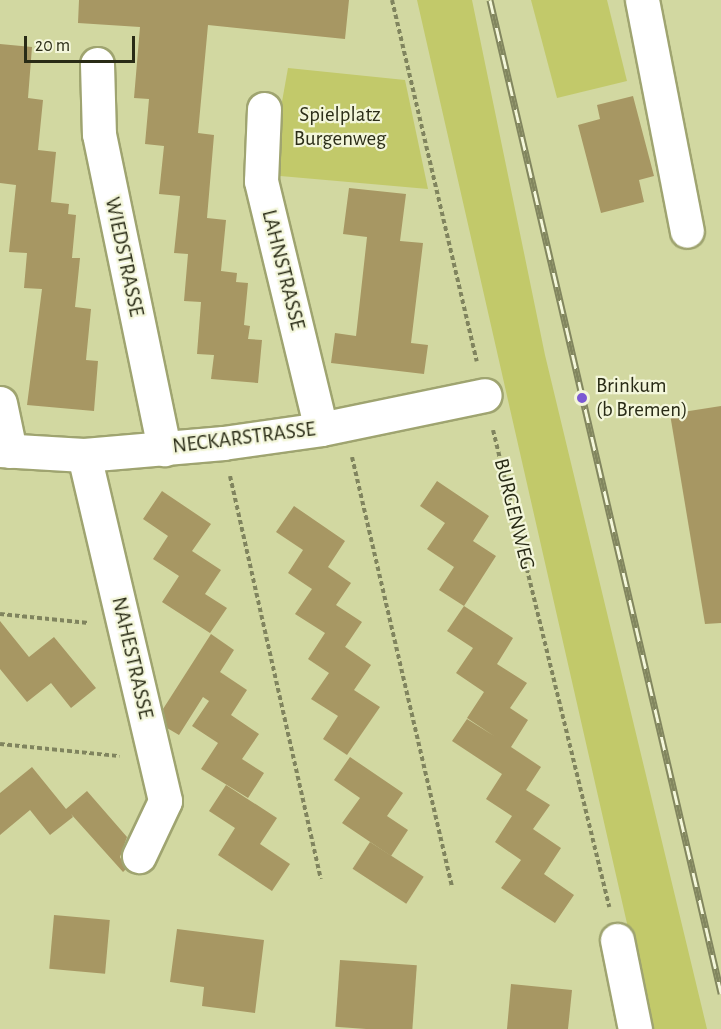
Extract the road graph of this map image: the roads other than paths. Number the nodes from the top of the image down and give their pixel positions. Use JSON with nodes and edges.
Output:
{"nodes":[{"id":1,"x":642,"y":0,"type":"edge"},
{"id":2,"x":97,"y":64,"type":"dead end"},
{"id":3,"x":264,"y":110,"type":"dead end"},
{"id":4,"x":687,"y":231,"type":"dead end"},
{"id":5,"x":485,"y":394,"type":"road end"},
{"id":6,"x":0,"y":403,"type":"edge"},
{"id":7,"x":333,"y":427,"type":"junction"},
{"id":8,"x":164,"y":449,"type":"junction"},
{"id":9,"x":5,"y":451,"type":"edge"},
{"id":10,"x":84,"y":455,"type":"junction"},
{"id":11,"x":140,"y":856,"type":"dead end"},
{"id":12,"x":617,"y":940,"type":"road end"},
{"id":13,"x":635,"y":1029,"type":"edge"}],
"edges":[{"from":1,"to":4,"type":"street"},
{"from":2,"to":8,"type":"street","name":"WIEDSTRASSE"},
{"from":3,"to":7,"type":"street","name":"LAHNSTRASSE"},
{"from":5,"to":7,"type":"street","name":"NECKARSTRASSE"},
{"from":6,"to":9,"type":"street"},
{"from":7,"to":8,"type":"street","name":"NECKARSTRASSE"},
{"from":8,"to":10,"type":"street","name":"NECKARSTRASSE"},
{"from":9,"to":10,"type":"street","name":"NECKARSTRASSE"},
{"from":10,"to":11,"type":"street","name":"NAHESTRASSE"},
{"from":12,"to":13,"type":"street"}]}
